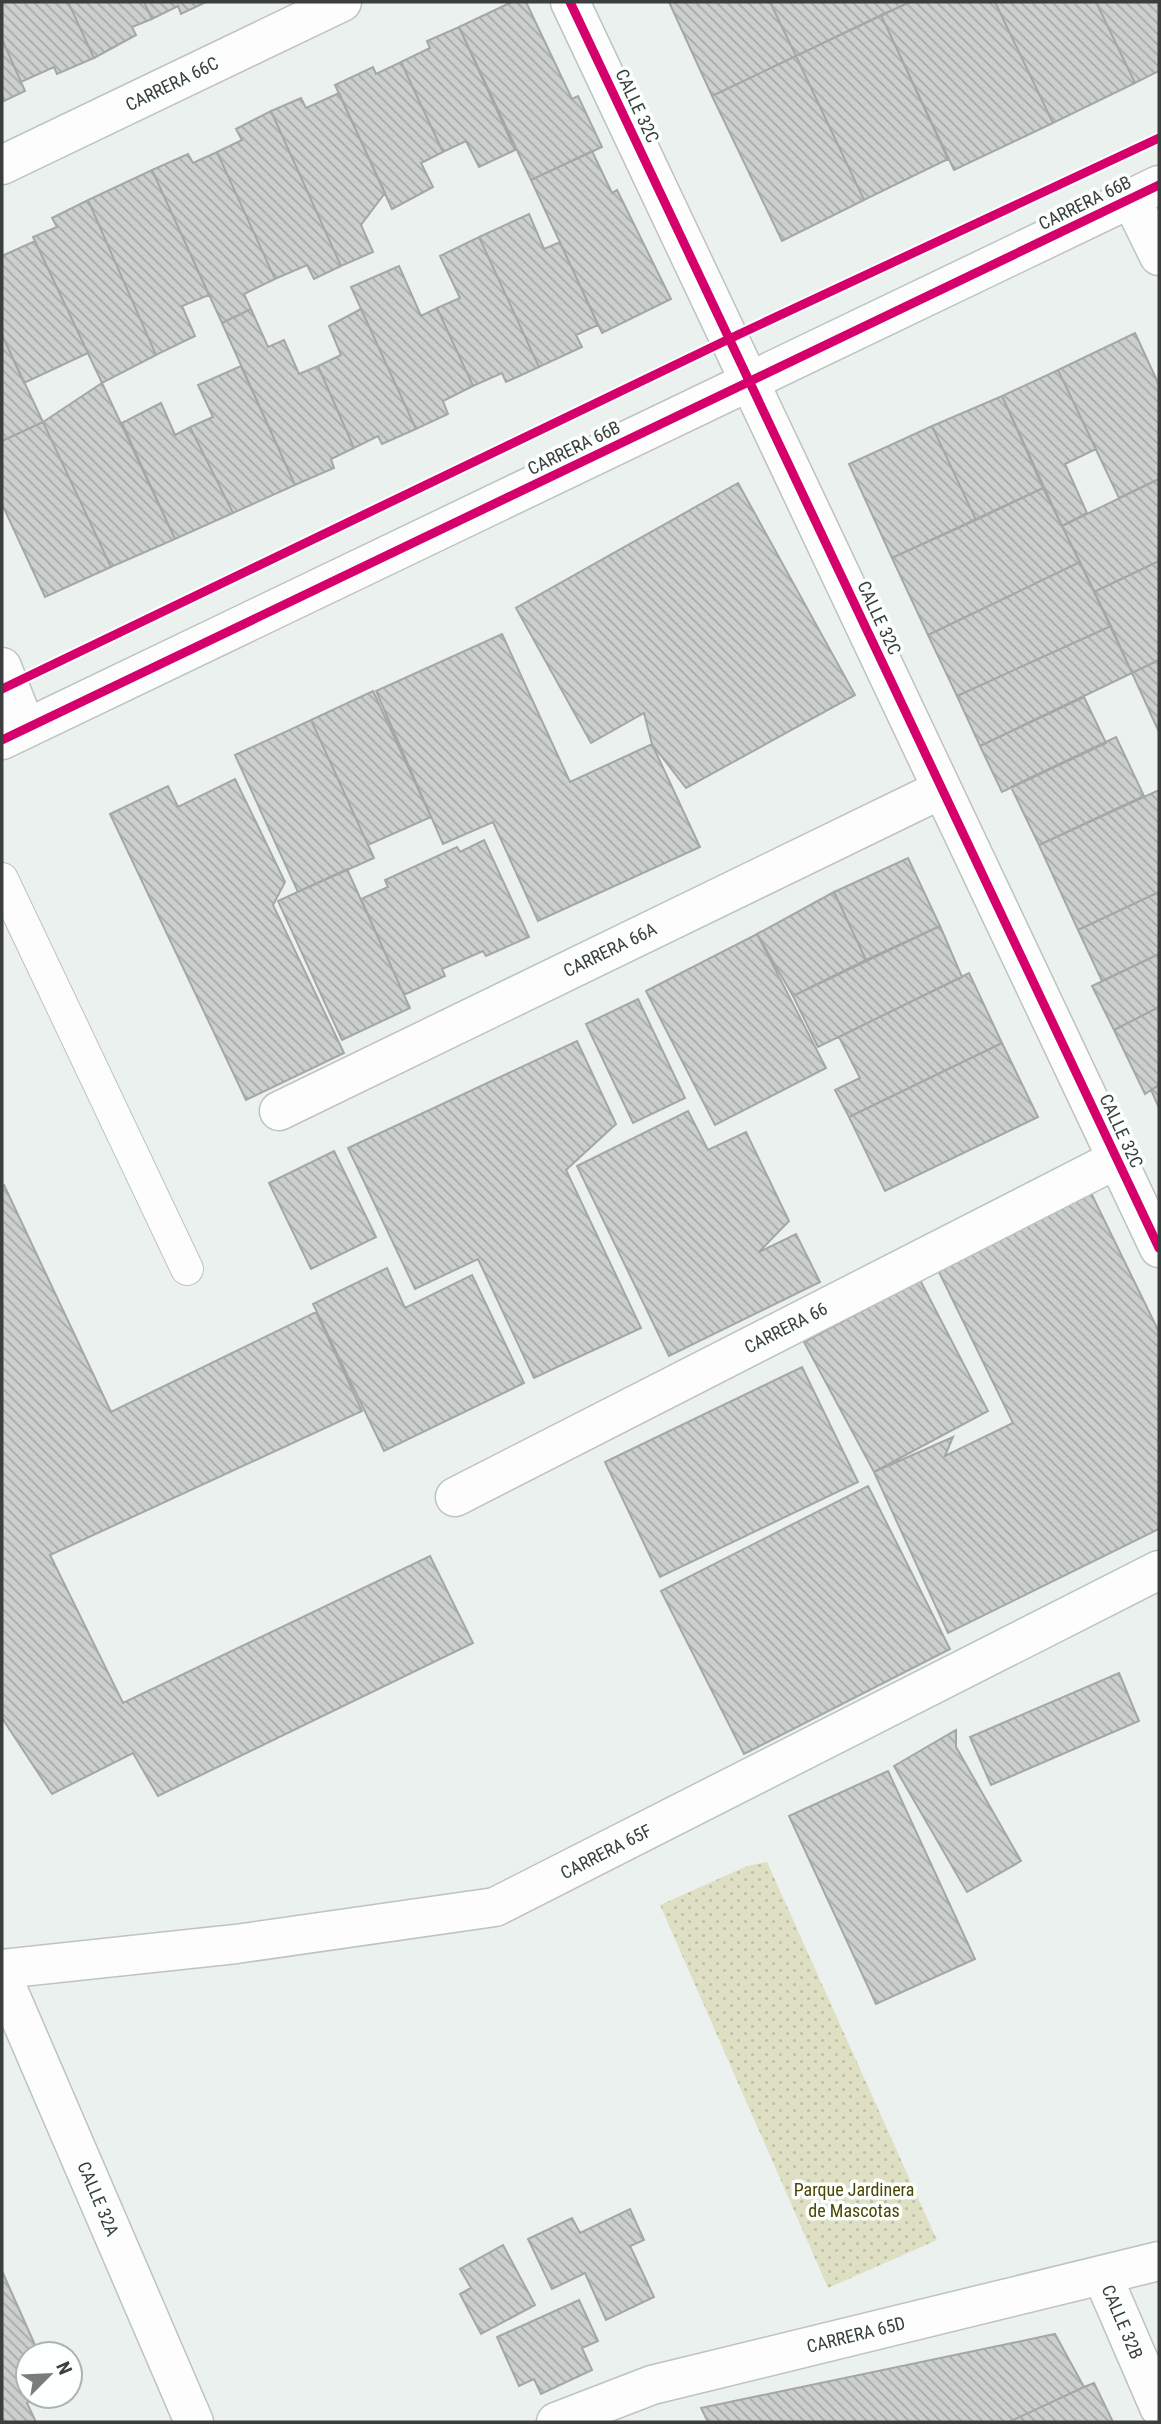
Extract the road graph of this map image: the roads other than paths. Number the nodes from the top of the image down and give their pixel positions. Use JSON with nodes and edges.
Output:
{"nodes":[{"id":1,"x":342,"y":2,"type":"edge"},
{"id":2,"x":570,"y":2,"type":"edge"},
{"id":3,"x":2,"y":165,"type":"edge"},
{"id":4,"x":1145,"y":192,"type":"edge"},
{"id":5,"x":1159,"y":256,"type":"edge"},
{"id":6,"x":749,"y":381,"type":"junction"},
{"id":7,"x":2,"y":667,"type":"edge"},
{"id":8,"x":14,"y":734,"type":"edge"},
{"id":9,"x":942,"y":789,"type":"junction"},
{"id":10,"x":2,"y":879,"type":"edge"},
{"id":11,"x":279,"y":1111,"type":"dead end"},
{"id":12,"x":1117,"y":1159,"type":"junction"},
{"id":13,"x":1159,"y":1248,"type":"edge"},
{"id":14,"x":187,"y":1269,"type":"dead end"},
{"id":15,"x":455,"y":1497,"type":"dead end"},
{"id":16,"x":1158,"y":1575,"type":"edge"},
{"id":17,"x":2,"y":1969,"type":"edge"},
{"id":18,"x":2,"y":1976,"type":"edge"},
{"id":19,"x":1159,"y":2261,"type":"edge"},
{"id":20,"x":1102,"y":2275,"type":"junction"},
{"id":21,"x":1159,"y":2407,"type":"edge"},
{"id":22,"x":194,"y":2422,"type":"edge"},
{"id":23,"x":556,"y":2422,"type":"edge"}],
"edges":[{"from":1,"to":3,"type":"street","name":"CARRERA 66C"},
{"from":2,"to":6,"type":"street","name":"CALLE 32C"},
{"from":4,"to":5,"type":"street"},
{"from":4,"to":6,"type":"street","name":"CARRERA 66B"},
{"from":6,"to":8,"type":"street","name":"CARRERA 66B"},
{"from":6,"to":9,"type":"street","name":"CALLE 32C"},
{"from":7,"to":8,"type":"street"},
{"from":9,"to":11,"type":"street","name":"CARRERA 66A"},
{"from":9,"to":12,"type":"street","name":"CALLE 32C"},
{"from":10,"to":14,"type":"lane"},
{"from":12,"to":13,"type":"street","name":"CALLE 32C"},
{"from":12,"to":15,"type":"street","name":"CARRERA 66"},
{"from":16,"to":17,"type":"street","name":"CARRERA 65F"},
{"from":18,"to":22,"type":"street","name":"CALLE 32A"},
{"from":19,"to":20,"type":"street","name":"CARRERA 65D"},
{"from":20,"to":21,"type":"street","name":"CALLE 32B"},
{"from":20,"to":23,"type":"street","name":"CARRERA 65D"}]}
